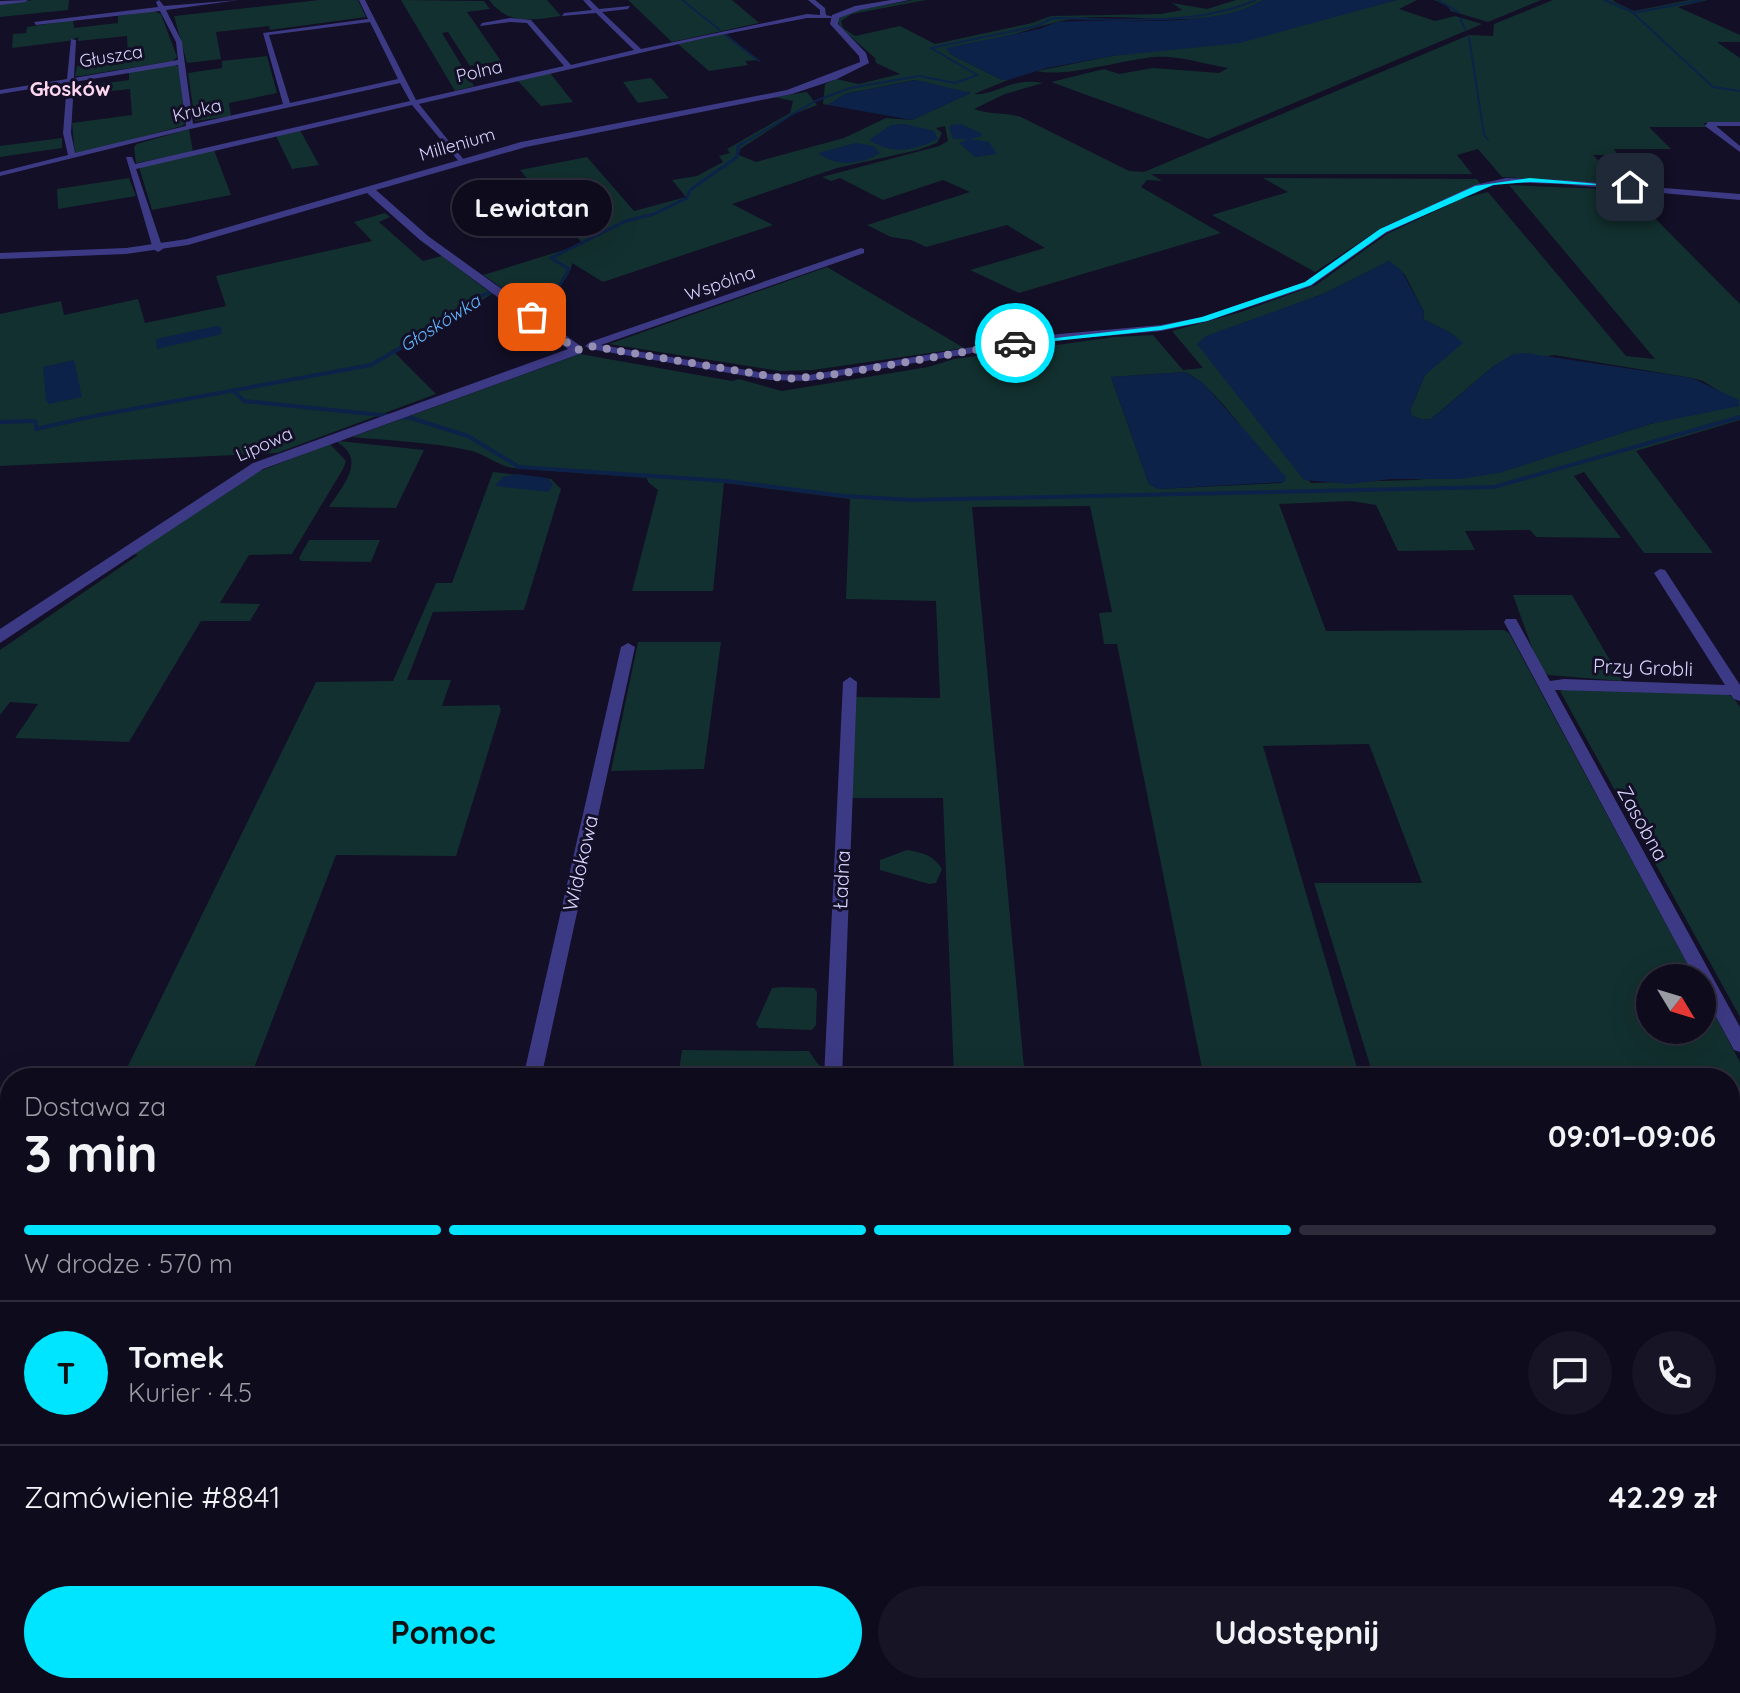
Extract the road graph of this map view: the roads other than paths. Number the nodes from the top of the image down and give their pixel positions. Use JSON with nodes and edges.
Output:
{"nodes":[{"id":1,"x":25,"y":0,"type":"edge"},
{"id":2,"x":159,"y":0,"type":"edge"},
{"id":3,"x":236,"y":0,"type":"edge"},
{"id":4,"x":362,"y":0,"type":"edge"},
{"id":5,"x":586,"y":0,"type":"edge"},
{"id":6,"x":811,"y":0,"type":"edge"},
{"id":7,"x":905,"y":0,"type":"edge"},
{"id":8,"x":0,"y":3,"type":"edge"},
{"id":9,"x":628,"y":7,"type":"dead end"},
{"id":10,"x":163,"y":9,"type":"junction"},
{"id":11,"x":596,"y":11,"type":"junction"},
{"id":12,"x":564,"y":15,"type":"dead end"},
{"id":13,"x":823,"y":17,"type":"junction"},
{"id":14,"x":834,"y":18,"type":"junction"},
{"id":15,"x":373,"y":20,"type":"junction"},
{"id":16,"x":36,"y":23,"type":"dead end"},
{"id":17,"x":482,"y":25,"type":"dead end"},
{"id":18,"x":73,"y":40,"type":"dead end"},
{"id":19,"x":639,"y":51,"type":"junction"},
{"id":20,"x":181,"y":62,"type":"junction"},
{"id":21,"x":569,"y":67,"type":"junction"},
{"id":22,"x":71,"y":79,"type":"junction"},
{"id":23,"x":402,"y":80,"type":"junction"},
{"id":24,"x":0,"y":92,"type":"edge"},
{"id":25,"x":414,"y":103,"type":"junction"},
{"id":26,"x":287,"y":106,"type":"junction"},
{"id":27,"x":1740,"y":124,"type":"edge"},
{"id":28,"x":190,"y":127,"type":"junction"},
{"id":29,"x":126,"y":143,"type":"junction"},
{"id":30,"x":1739,"y":149,"type":"edge"},
{"id":31,"x":72,"y":157,"type":"junction"},
{"id":32,"x":461,"y":162,"type":"junction"},
{"id":33,"x":133,"y":167,"type":"junction"},
{"id":34,"x":0,"y":174,"type":"edge"},
{"id":35,"x":368,"y":189,"type":"junction"},
{"id":36,"x":1740,"y":197,"type":"edge"},
{"id":37,"x":158,"y":249,"type":"junction"},
{"id":38,"x":861,"y":251,"type":"dead end"},
{"id":39,"x":0,"y":256,"type":"edge"},
{"id":40,"x":583,"y":348,"type":"junction"},
{"id":41,"x":1660,"y":573,"type":"dead end"},
{"id":42,"x":1511,"y":622,"type":"dead end"},
{"id":43,"x":0,"y":637,"type":"edge"},
{"id":44,"x":628,"y":647,"type":"dead end"},
{"id":45,"x":850,"y":682,"type":"dead end"},
{"id":46,"x":1546,"y":687,"type":"junction"},
{"id":47,"x":1739,"y":693,"type":"edge"},
{"id":48,"x":1740,"y":1044,"type":"edge"},
{"id":49,"x":534,"y":1068,"type":"edge"},
{"id":50,"x":833,"y":1068,"type":"edge"}],
"edges":[{"from":1,"to":8,"type":"street"},
{"from":2,"to":10,"type":"street"},
{"from":3,"to":10,"type":"street"},
{"from":4,"to":15,"type":"street"},
{"from":5,"to":11,"type":"street"},
{"from":6,"to":13,"type":"street"},
{"from":7,"to":14,"type":"street"},
{"from":9,"to":11,"type":"street"},
{"from":10,"to":16,"type":"street"},
{"from":10,"to":20,"type":"street"},
{"from":11,"to":12,"type":"street"},
{"from":11,"to":19,"type":"street"},
{"from":13,"to":14,"type":"street","name":"Polna"},
{"from":13,"to":19,"type":"street","name":"Polna"},
{"from":14,"to":32,"type":"street","name":"Millenium"},
{"from":15,"to":23,"type":"street"},
{"from":15,"to":26,"type":"street"},
{"from":17,"to":21,"type":"street"},
{"from":18,"to":22,"type":"street"},
{"from":19,"to":21,"type":"street","name":"Polna"},
{"from":20,"to":22,"type":"street","name":"Głuszca"},
{"from":20,"to":28,"type":"street"},
{"from":21,"to":25,"type":"street","name":"Polna"},
{"from":22,"to":24,"type":"street","name":"Głuszca"},
{"from":22,"to":31,"type":"street"},
{"from":23,"to":25,"type":"street"},
{"from":23,"to":26,"type":"street","name":"Kruka"},
{"from":25,"to":32,"type":"street"},
{"from":25,"to":33,"type":"street","name":"Polna"},
{"from":26,"to":28,"type":"street","name":"Kruka"},
{"from":27,"to":30,"type":"street"},
{"from":28,"to":29,"type":"street","name":"Kruka"},
{"from":29,"to":31,"type":"street","name":"Kruka"},
{"from":29,"to":33,"type":"street"},
{"from":31,"to":34,"type":"street","name":"Kruka"},
{"from":32,"to":35,"type":"street","name":"Millenium"},
{"from":33,"to":37,"type":"street"},
{"from":35,"to":37,"type":"street","name":"Millenium"},
{"from":35,"to":40,"type":"street"},
{"from":36,"to":40,"type":"street"},
{"from":37,"to":39,"type":"street","name":"Millenium"},
{"from":38,"to":40,"type":"street","name":"Wspólna"},
{"from":40,"to":43,"type":"street","name":"Lipowa"},
{"from":41,"to":47,"type":"street"},
{"from":42,"to":46,"type":"street","name":"Zasobna"},
{"from":44,"to":49,"type":"street","name":"Widokowa"},
{"from":45,"to":50,"type":"street","name":"Ładna"},
{"from":46,"to":47,"type":"street","name":"Przy Grobli"},
{"from":46,"to":48,"type":"street","name":"Zasobna"}]}
